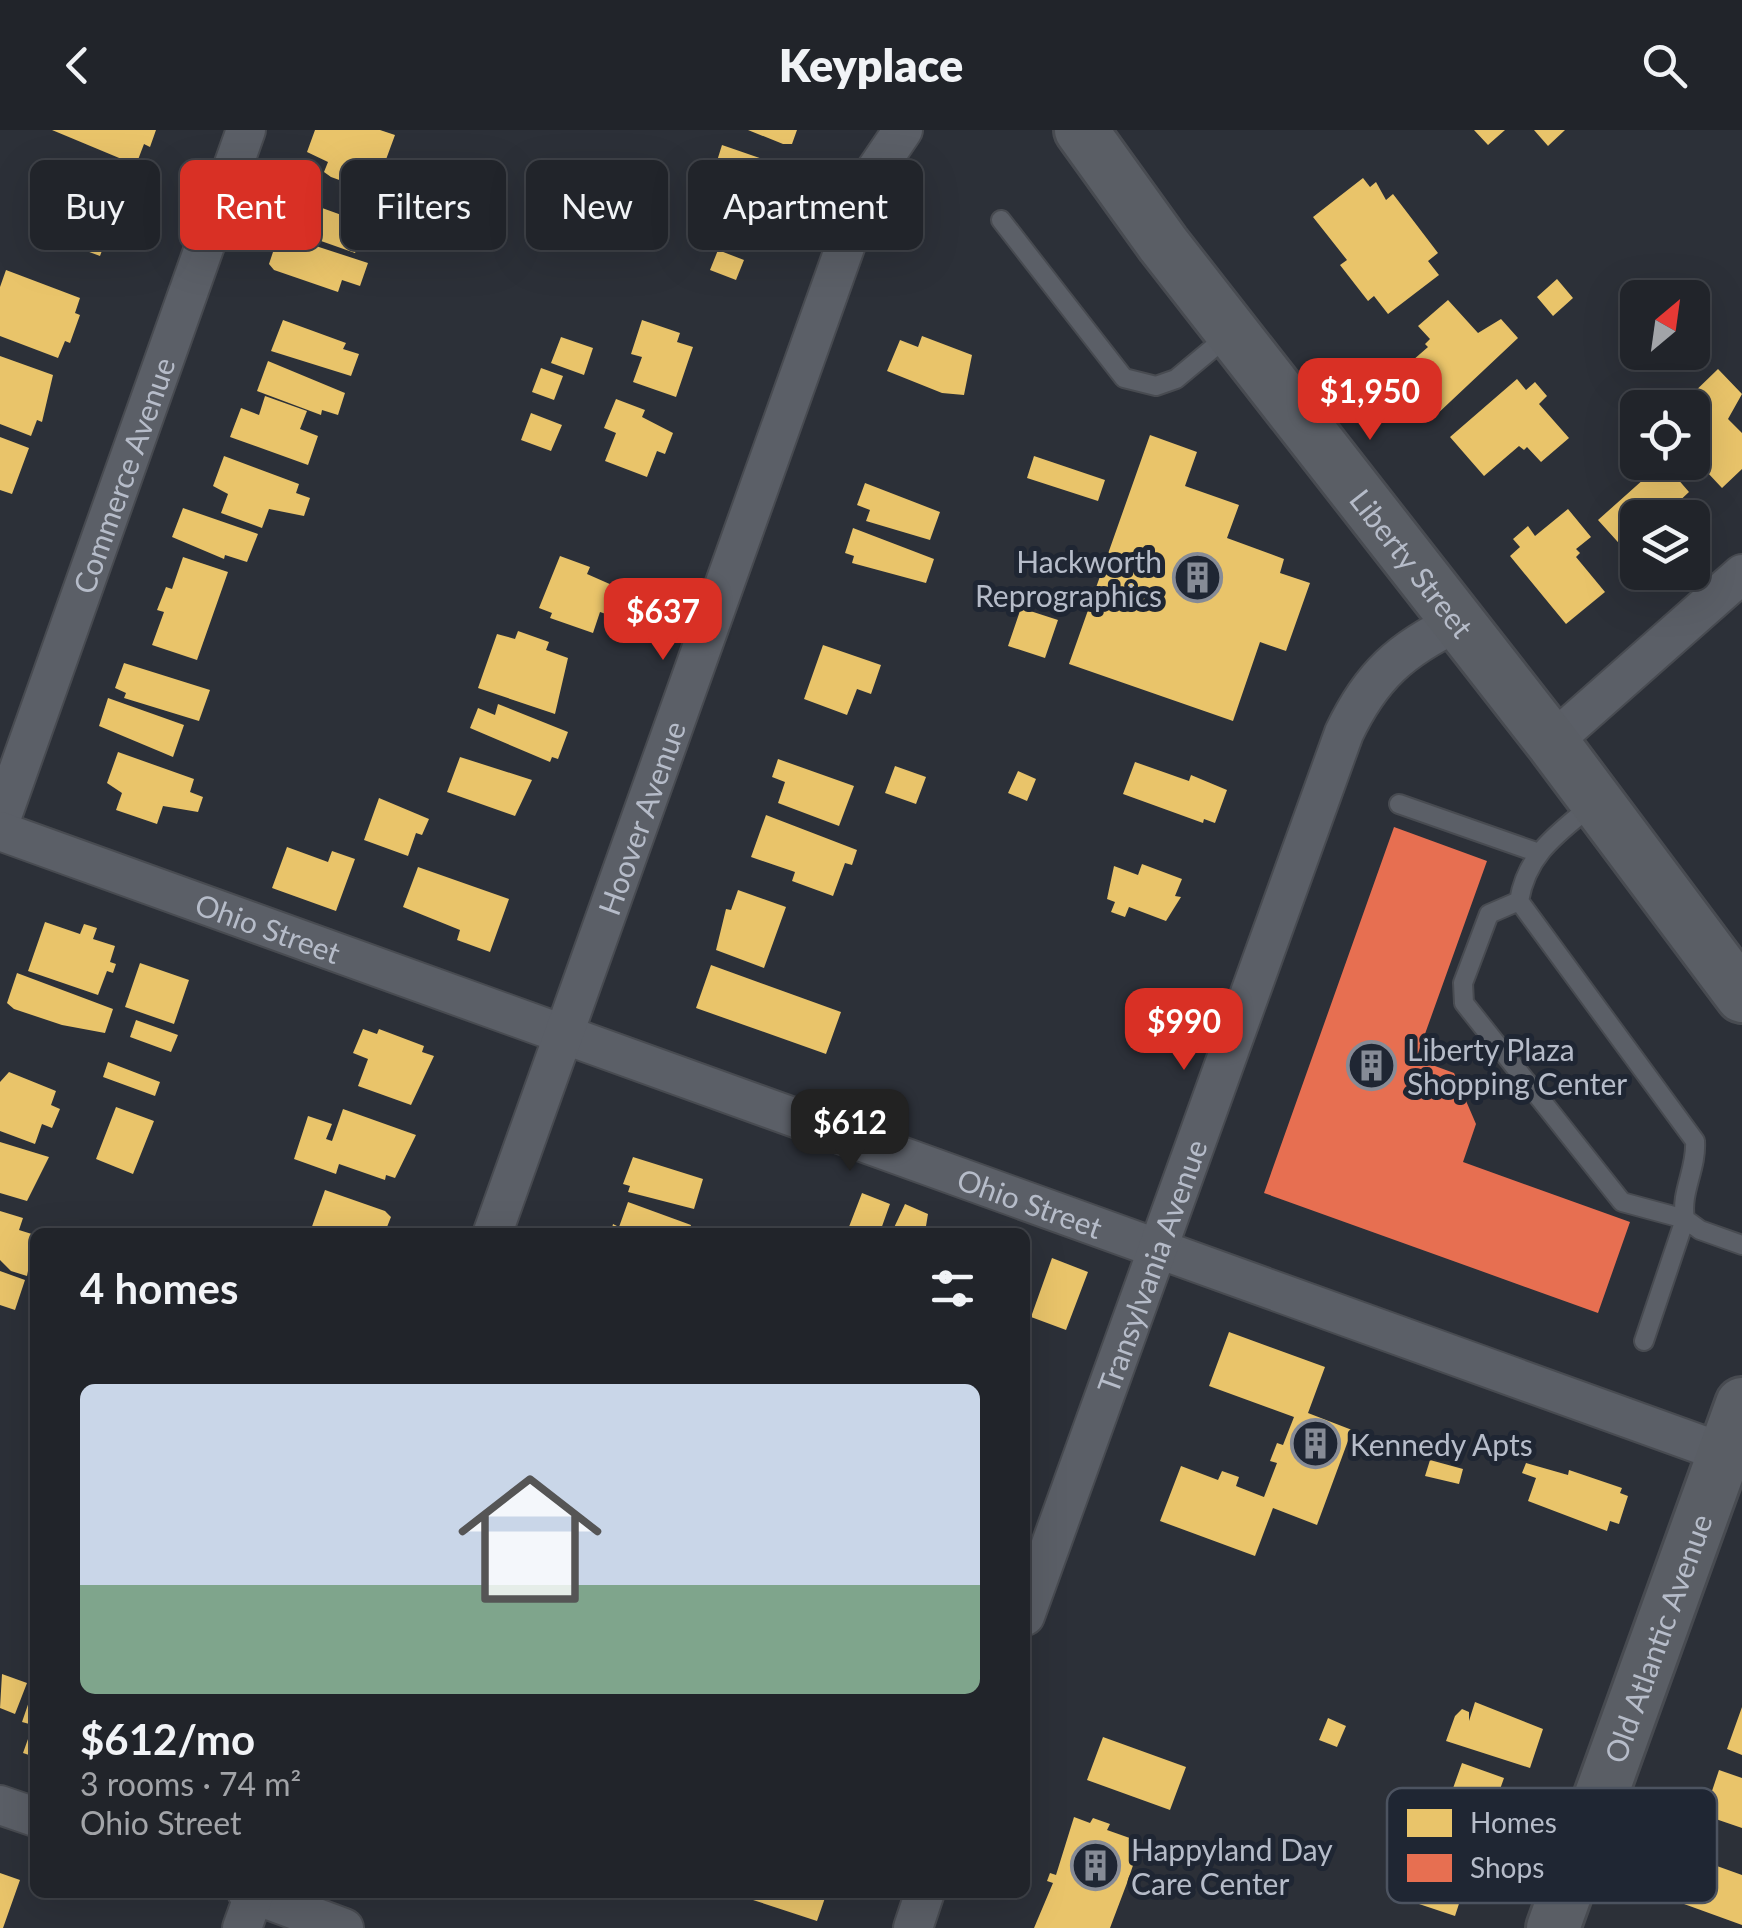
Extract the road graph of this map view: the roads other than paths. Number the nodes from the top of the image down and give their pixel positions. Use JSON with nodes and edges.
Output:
{"nodes":[{"id":1,"x":246,"y":130,"type":"edge"},
{"id":2,"x":904,"y":130,"type":"edge"},
{"id":3,"x":1081,"y":130,"type":"edge"},
{"id":4,"x":1001,"y":220,"type":"dead end"},
{"id":5,"x":1232,"y":333,"type":"junction"},
{"id":6,"x":1742,"y":574,"type":"edge"},
{"id":7,"x":1458,"y":622,"type":"junction"},
{"id":8,"x":1552,"y":742,"type":"junction"},
{"id":9,"x":1596,"y":801,"type":"junction"},
{"id":10,"x":1400,"y":804,"type":"dead end"},
{"id":11,"x":0,"y":822,"type":"edge"},
{"id":12,"x":0,"y":831,"type":"edge"},
{"id":13,"x":1536,"y":852,"type":"junction"},
{"id":14,"x":1520,"y":901,"type":"junction"},
{"id":15,"x":1742,"y":996,"type":"edge"},
{"id":16,"x":564,"y":1036,"type":"junction"},
{"id":17,"x":1685,"y":1219,"type":"junction"},
{"id":18,"x":494,"y":1228,"type":"edge"},
{"id":19,"x":1742,"y":1245,"type":"edge"},
{"id":20,"x":1158,"y":1248,"type":"junction"},
{"id":21,"x":1644,"y":1341,"type":"dead end"},
{"id":22,"x":1742,"y":1404,"type":"edge"},
{"id":23,"x":1724,"y":1452,"type":"junction"},
{"id":24,"x":1030,"y":1602,"type":"edge"},
{"id":25,"x":1603,"y":1788,"type":"edge"},
{"id":26,"x":0,"y":1805,"type":"edge"},
{"id":27,"x":30,"y":1815,"type":"edge"},
{"id":28,"x":924,"y":1898,"type":"edge"},
{"id":29,"x":249,"y":1902,"type":"edge"},
{"id":30,"x":1562,"y":1903,"type":"edge"},
{"id":31,"x":344,"y":1928,"type":"edge"},
{"id":32,"x":913,"y":1928,"type":"edge"},
{"id":33,"x":1553,"y":1928,"type":"edge"}],
"edges":[{"from":1,"to":11,"type":"street","name":"Commerce Avenue"},
{"from":2,"to":16,"type":"street","name":"Hoover Avenue"},
{"from":3,"to":5,"type":"main road","name":"Liberty Street"},
{"from":4,"to":5,"type":"lane"},
{"from":5,"to":7,"type":"main road","name":"Liberty Street"},
{"from":6,"to":8,"type":"street"},
{"from":7,"to":8,"type":"main road","name":"Liberty Street"},
{"from":7,"to":20,"type":"street","name":"Transylvania Avenue"},
{"from":8,"to":9,"type":"main road","name":"Liberty Street"},
{"from":9,"to":13,"type":"lane"},
{"from":9,"to":15,"type":"main road","name":"Liberty Street"},
{"from":10,"to":13,"type":"lane"},
{"from":12,"to":16,"type":"street","name":"Ohio Street"},
{"from":13,"to":14,"type":"lane"},
{"from":14,"to":17,"type":"lane"},
{"from":14,"to":17,"type":"lane"},
{"from":16,"to":18,"type":"street","name":"Hoover Avenue"},
{"from":16,"to":20,"type":"street","name":"Ohio Street"},
{"from":17,"to":19,"type":"lane"},
{"from":17,"to":21,"type":"lane"},
{"from":20,"to":23,"type":"street","name":"Ohio Street"},
{"from":20,"to":24,"type":"street","name":"Transylvania Avenue"},
{"from":22,"to":23,"type":"main road","name":"Old Atlantic Avenue"},
{"from":23,"to":25,"type":"main road","name":"Old Atlantic Avenue"},
{"from":26,"to":27,"type":"street"},
{"from":28,"to":32,"type":"street"},
{"from":29,"to":31,"type":"street"},
{"from":30,"to":33,"type":"main road","name":"Old Atlantic Avenue"}]}
